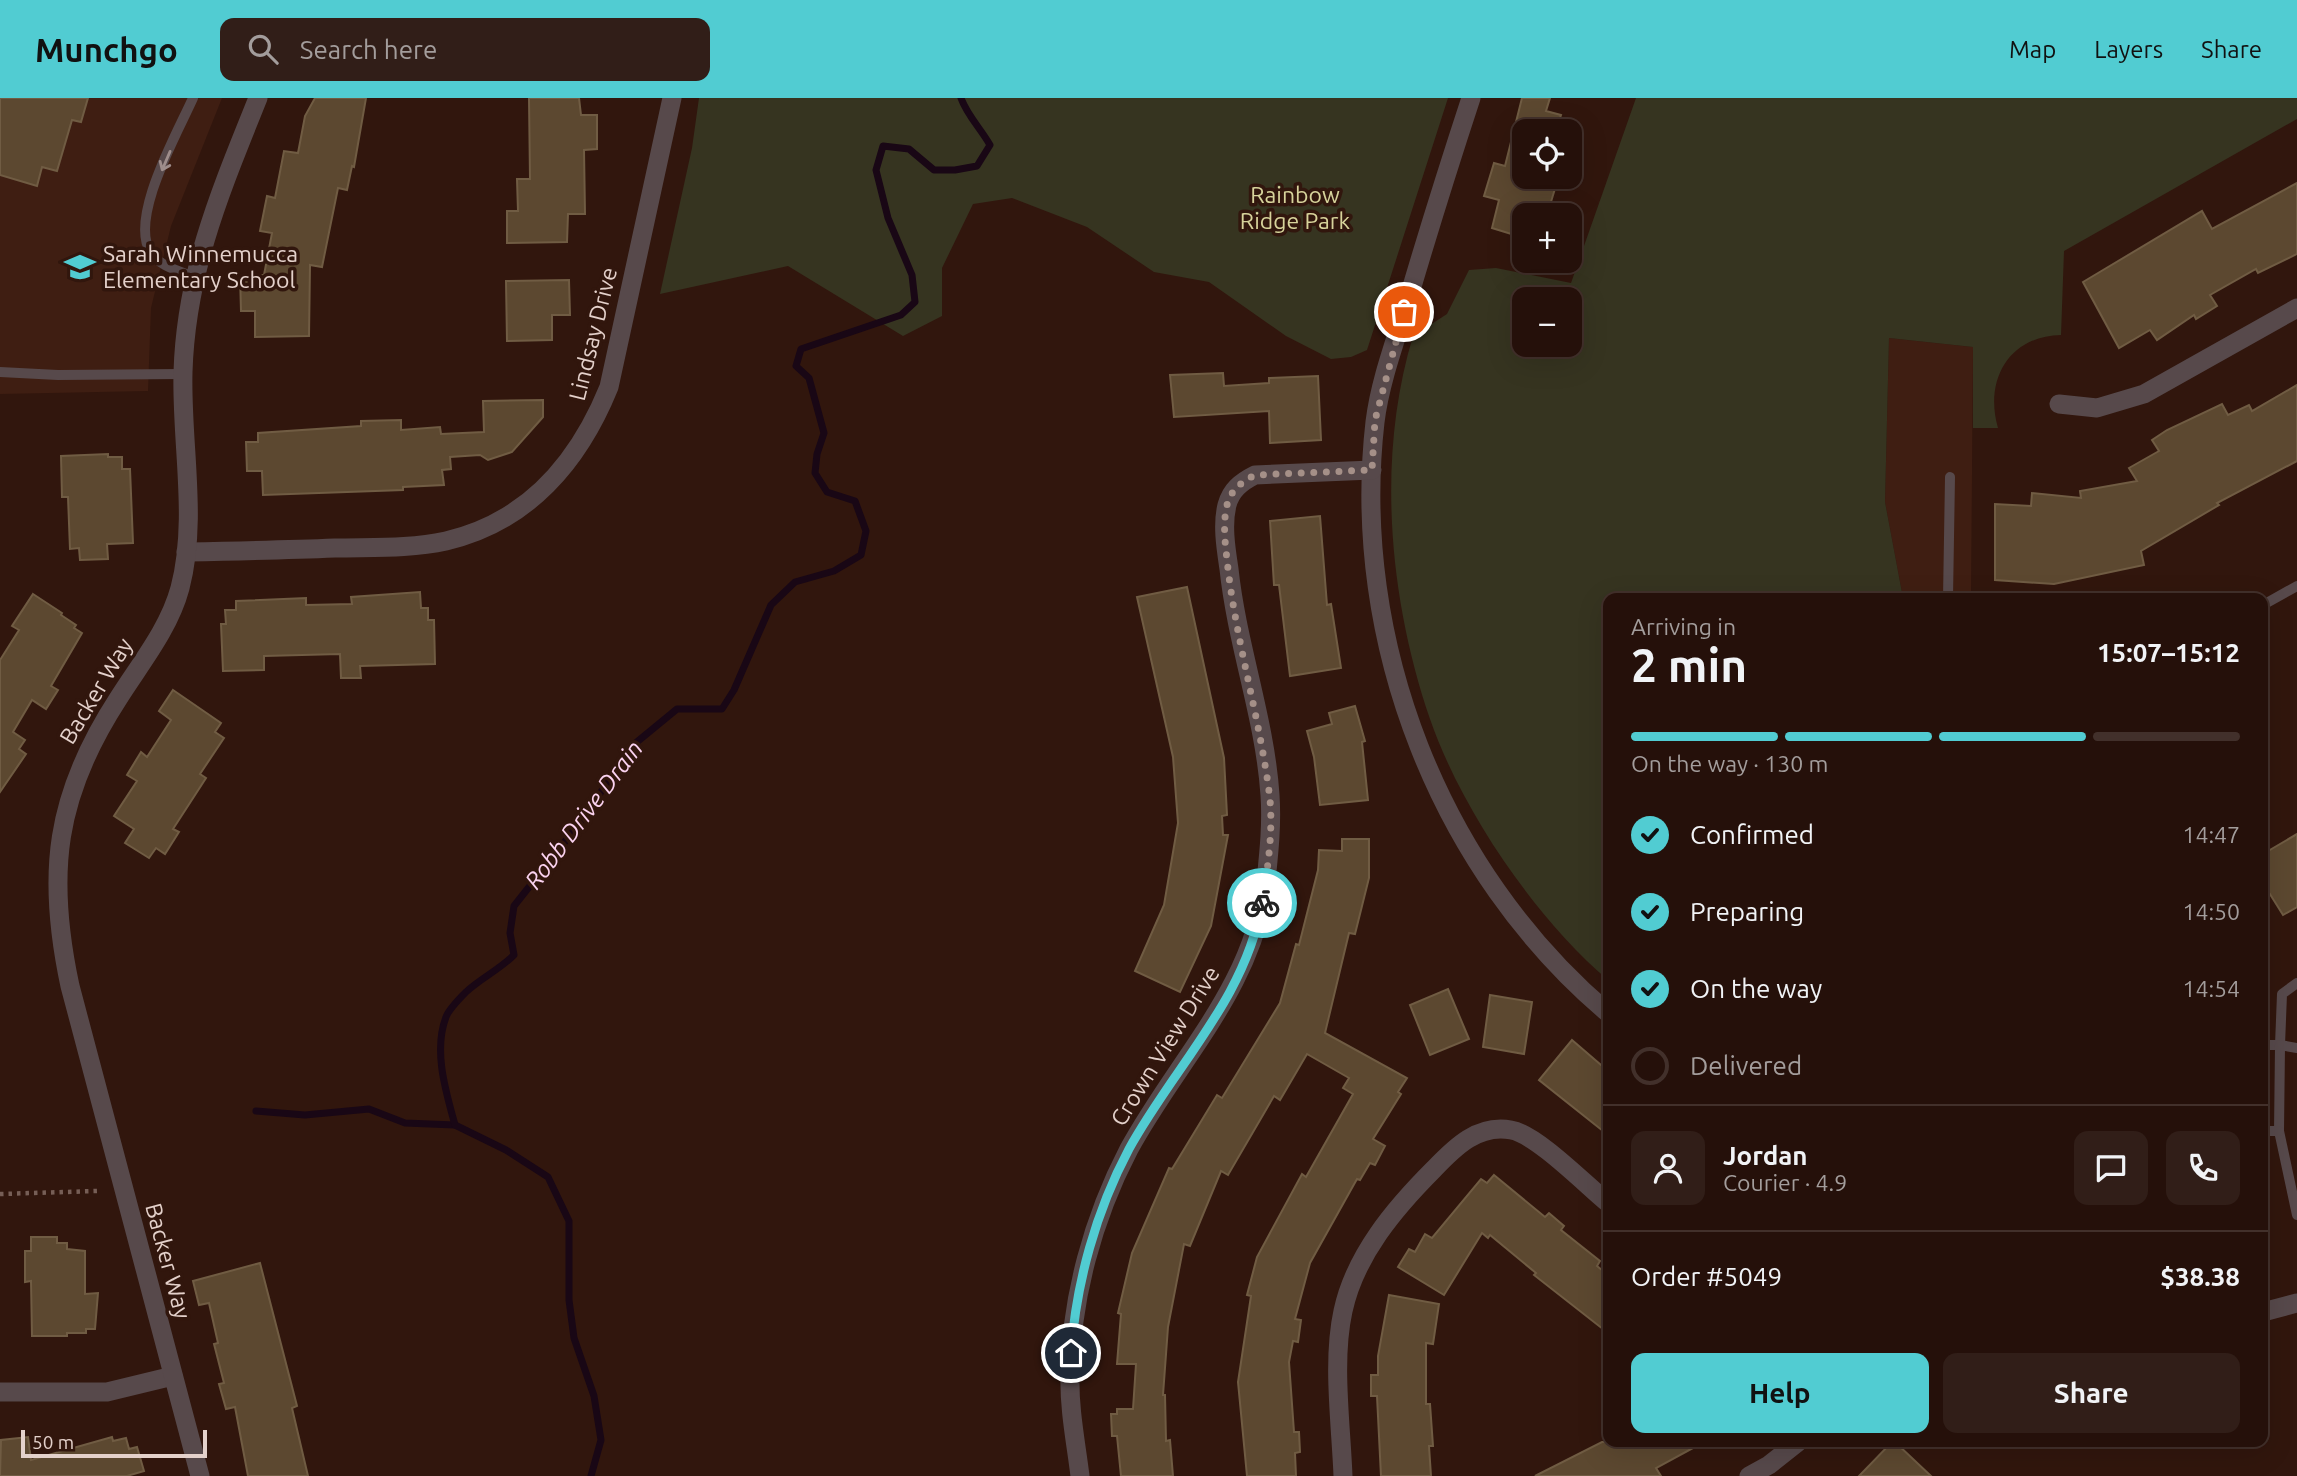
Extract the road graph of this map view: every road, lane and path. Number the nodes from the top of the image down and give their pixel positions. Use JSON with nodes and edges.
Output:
{"nodes":[{"id":1,"x":193,"y":98,"type":"edge"},
{"id":2,"x":258,"y":98,"type":"edge"},
{"id":3,"x":672,"y":98,"type":"edge"},
{"id":4,"x":1471,"y":98,"type":"edge"},
{"id":5,"x":194,"y":277,"type":"junction"},
{"id":6,"x":2297,"y":308,"type":"edge"},
{"id":7,"x":0,"y":372,"type":"edge"},
{"id":8,"x":183,"y":374,"type":"junction"},
{"id":9,"x":2059,"y":404,"type":"dead end"},
{"id":10,"x":1372,"y":470,"type":"junction"},
{"id":11,"x":1950,"y":477,"type":"dead end"},
{"id":12,"x":186,"y":552,"type":"junction"},
{"id":13,"x":2297,"y":586,"type":"edge"},
{"id":14,"x":1948,"y":593,"type":"edge"},
{"id":15,"x":2268,"y":602,"type":"edge"},
{"id":16,"x":2297,"y":983,"type":"edge"},
{"id":17,"x":1603,"y":1009,"type":"edge"},
{"id":18,"x":2268,"y":1045,"type":"edge"},
{"id":19,"x":2280,"y":1045,"type":"junction"},
{"id":20,"x":2297,"y":1048,"type":"edge"},
{"id":21,"x":2268,"y":1130,"type":"edge"},
{"id":22,"x":2279,"y":1131,"type":"junction"},
{"id":23,"x":97,"y":1191,"type":"dead end"},
{"id":24,"x":0,"y":1194,"type":"edge"},
{"id":25,"x":1603,"y":1199,"type":"edge"},
{"id":26,"x":2297,"y":1215,"type":"edge"},
{"id":27,"x":2297,"y":1303,"type":"edge"},
{"id":28,"x":2268,"y":1311,"type":"edge"},
{"id":29,"x":173,"y":1376,"type":"junction"},
{"id":30,"x":0,"y":1392,"type":"edge"},
{"id":31,"x":1792,"y":1447,"type":"edge"},
{"id":32,"x":200,"y":1476,"type":"edge"},
{"id":33,"x":1080,"y":1476,"type":"edge"},
{"id":34,"x":1343,"y":1476,"type":"edge"},
{"id":35,"x":1749,"y":1476,"type":"edge"}],
"edges":[{"from":1,"to":5,"type":"lane","one_way":true},
{"from":2,"to":5,"type":"street","name":"Backer Way"},
{"from":3,"to":12,"type":"street","name":"Lindsay Drive"},
{"from":4,"to":10,"type":"street"},
{"from":5,"to":8,"type":"street","name":"Backer Way"},
{"from":6,"to":9,"type":"street"},
{"from":7,"to":8,"type":"lane"},
{"from":8,"to":12,"type":"street","name":"Backer Way"},
{"from":10,"to":17,"type":"street"},
{"from":10,"to":33,"type":"street","name":"Crown View Drive"},
{"from":11,"to":14,"type":"lane"},
{"from":12,"to":29,"type":"street","name":"Backer Way"},
{"from":13,"to":15,"type":"lane"},
{"from":16,"to":19,"type":"lane"},
{"from":18,"to":19,"type":"lane"},
{"from":19,"to":20,"type":"lane"},
{"from":19,"to":22,"type":"lane"},
{"from":21,"to":22,"type":"lane"},
{"from":22,"to":26,"type":"lane"},
{"from":23,"to":24,"type":"path"},
{"from":25,"to":34,"type":"street"},
{"from":27,"to":28,"type":"street"},
{"from":29,"to":30,"type":"street"},
{"from":29,"to":32,"type":"street","name":"Backer Way"},
{"from":31,"to":35,"type":"street"}]}
